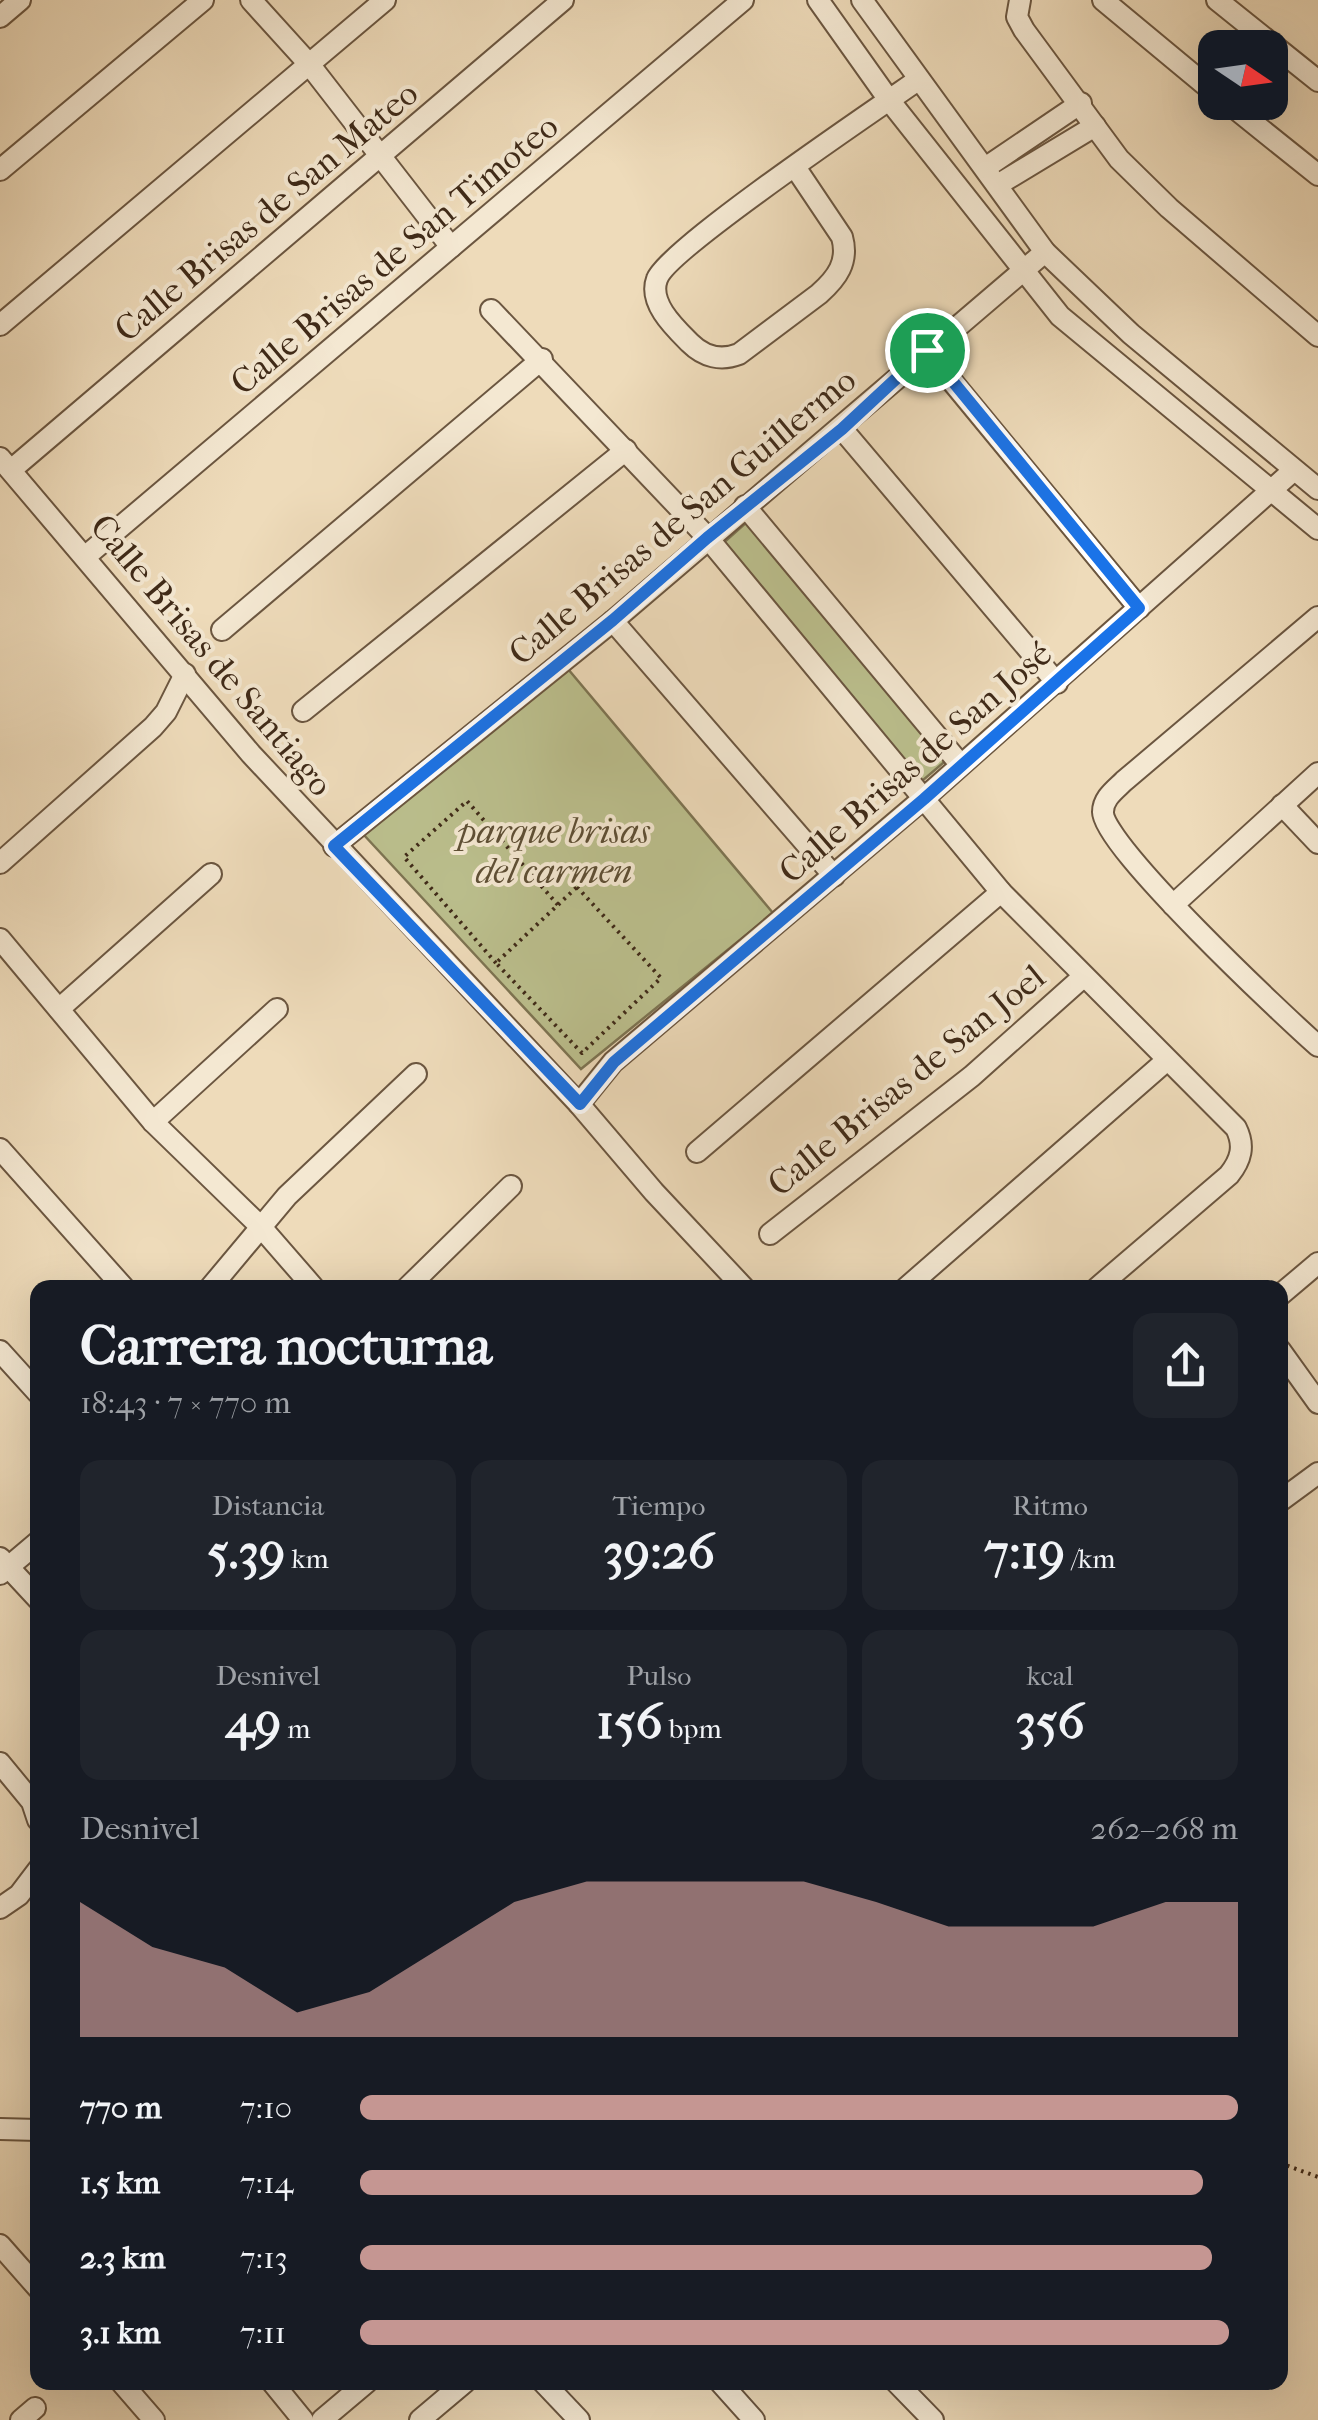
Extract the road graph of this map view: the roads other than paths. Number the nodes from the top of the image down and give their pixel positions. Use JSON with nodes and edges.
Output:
{"nodes":[{"id":1,"x":20,"y":0,"type":"edge"},
{"id":2,"x":203,"y":0,"type":"edge"},
{"id":3,"x":251,"y":0,"type":"edge"},
{"id":4,"x":385,"y":0,"type":"edge"},
{"id":5,"x":563,"y":0,"type":"edge"},
{"id":6,"x":743,"y":0,"type":"edge"},
{"id":7,"x":818,"y":0,"type":"edge"},
{"id":8,"x":862,"y":0,"type":"edge"},
{"id":9,"x":1020,"y":0,"type":"edge"},
{"id":10,"x":1103,"y":0,"type":"edge"},
{"id":11,"x":1225,"y":2,"type":"edge"},
{"id":12,"x":0,"y":17,"type":"edge"},
{"id":13,"x":880,"y":28,"type":"junction"},
{"id":14,"x":852,"y":48,"type":"junction"},
{"id":15,"x":309,"y":64,"type":"junction"},
{"id":16,"x":1198,"y":79,"type":"edge"},
{"id":17,"x":918,"y":80,"type":"junction"},
{"id":18,"x":1318,"y":81,"type":"edge"},
{"id":19,"x":889,"y":100,"type":"junction"},
{"id":20,"x":1080,"y":103,"type":"junction"},
{"id":21,"x":1249,"y":120,"type":"edge"},
{"id":22,"x":1094,"y":126,"type":"junction"},
{"id":23,"x":380,"y":158,"type":"junction"},
{"id":24,"x":795,"y":167,"type":"junction"},
{"id":25,"x":0,"y":170,"type":"edge"},
{"id":26,"x":1318,"y":175,"type":"edge"},
{"id":27,"x":992,"y":176,"type":"junction"},
{"id":28,"x":451,"y":247,"type":"junction"},
{"id":29,"x":1046,"y":252,"type":"junction"},
{"id":30,"x":1023,"y":272,"type":"junction"},
{"id":31,"x":491,"y":310,"type":"dead end"},
{"id":32,"x":0,"y":325,"type":"edge"},
{"id":33,"x":1318,"y":336,"type":"edge"},
{"id":34,"x":927,"y":350,"type":"junction"},
{"id":35,"x":542,"y":359,"type":"junction"},
{"id":36,"x":842,"y":429,"type":"junction"},
{"id":37,"x":626,"y":450,"type":"junction"},
{"id":38,"x":5,"y":464,"type":"edge"},
{"id":39,"x":1294,"y":470,"type":"junction"},
{"id":40,"x":1318,"y":489,"type":"edge"},
{"id":41,"x":1272,"y":493,"type":"junction"},
{"id":42,"x":745,"y":506,"type":"junction"},
{"id":43,"x":1318,"y":529,"type":"edge"},
{"id":44,"x":707,"y":538,"type":"junction"},
{"id":45,"x":86,"y":556,"type":"junction"},
{"id":46,"x":1139,"y":608,"type":"junction"},
{"id":47,"x":1318,"y":617,"type":"edge"},
{"id":48,"x":613,"y":620,"type":"junction"},
{"id":49,"x":222,"y":630,"type":"dead end"},
{"id":50,"x":184,"y":674,"type":"junction"},
{"id":51,"x":1057,"y":683,"type":"junction"},
{"id":52,"x":304,"y":711,"type":"dead end"},
{"id":53,"x":960,"y":764,"type":"junction"},
{"id":54,"x":1318,"y":773,"type":"edge"},
{"id":55,"x":924,"y":799,"type":"junction"},
{"id":56,"x":1282,"y":804,"type":"junction"},
{"id":57,"x":1318,"y":843,"type":"edge"},
{"id":58,"x":334,"y":846,"type":"junction"},
{"id":59,"x":0,"y":863,"type":"edge"},
{"id":60,"x":211,"y":874,"type":"dead end"},
{"id":61,"x":834,"y":876,"type":"junction"},
{"id":62,"x":1001,"y":892,"type":"junction"},
{"id":63,"x":1173,"y":906,"type":"junction"},
{"id":64,"x":0,"y":940,"type":"edge"},
{"id":65,"x":1084,"y":977,"type":"junction"},
{"id":66,"x":60,"y":1009,"type":"junction"},
{"id":67,"x":277,"y":1009,"type":"dead end"},
{"id":68,"x":1318,"y":1046,"type":"edge"},
{"id":69,"x":1166,"y":1060,"type":"junction"},
{"id":70,"x":416,"y":1074,"type":"dead end"},
{"id":71,"x":580,"y":1104,"type":"junction"},
{"id":72,"x":152,"y":1122,"type":"junction"},
{"id":73,"x":0,"y":1149,"type":"edge"},
{"id":74,"x":697,"y":1152,"type":"dead end"},
{"id":75,"x":511,"y":1186,"type":"dead end"},
{"id":76,"x":261,"y":1228,"type":"junction"},
{"id":77,"x":770,"y":1234,"type":"dead end"},
{"id":78,"x":1318,"y":1264,"type":"edge"},
{"id":79,"x":117,"y":1280,"type":"edge"},
{"id":80,"x":217,"y":1280,"type":"edge"},
{"id":81,"x":307,"y":1280,"type":"edge"},
{"id":82,"x":415,"y":1280,"type":"edge"},
{"id":83,"x":736,"y":1280,"type":"edge"},
{"id":84,"x":915,"y":1280,"type":"edge"},
{"id":85,"x":1106,"y":1280,"type":"edge"},
{"id":86,"x":1288,"y":1288,"type":"edge"},
{"id":87,"x":0,"y":1351,"type":"edge"},
{"id":88,"x":1288,"y":1361,"type":"edge"},
{"id":89,"x":30,"y":1384,"type":"edge"},
{"id":90,"x":1318,"y":1403,"type":"edge"},
{"id":91,"x":1318,"y":1473,"type":"edge"},
{"id":92,"x":1288,"y":1494,"type":"edge"},
{"id":93,"x":30,"y":1547,"type":"edge"},
{"id":94,"x":3,"y":1566,"type":"edge"},
{"id":95,"x":30,"y":1592,"type":"edge"},
{"id":96,"x":0,"y":1763,"type":"edge"},
{"id":97,"x":30,"y":1804,"type":"edge"},
{"id":98,"x":30,"y":1881,"type":"edge"},
{"id":99,"x":0,"y":1908,"type":"edge"},
{"id":100,"x":0,"y":2129,"type":"edge"},
{"id":101,"x":30,"y":2130,"type":"edge"},
{"id":102,"x":0,"y":2246,"type":"edge"},
{"id":103,"x":30,"y":2279,"type":"edge"},
{"id":104,"x":128,"y":2390,"type":"edge"},
{"id":105,"x":277,"y":2390,"type":"edge"},
{"id":106,"x":358,"y":2390,"type":"edge"},
{"id":107,"x":456,"y":2390,"type":"edge"},
{"id":108,"x":551,"y":2390,"type":"edge"},
{"id":109,"x":727,"y":2390,"type":"edge"},
{"id":110,"x":904,"y":2390,"type":"edge"},
{"id":111,"x":295,"y":2417,"type":"edge"},
{"id":112,"x":154,"y":2420,"type":"edge"},
{"id":113,"x":322,"y":2420,"type":"edge"},
{"id":114,"x":420,"y":2420,"type":"edge"},
{"id":115,"x":579,"y":2420,"type":"edge"},
{"id":116,"x":754,"y":2420,"type":"edge"},
{"id":117,"x":933,"y":2420,"type":"edge"}],
"edges":[{"from":1,"to":12,"type":"street"},
{"from":2,"to":25,"type":"street"},
{"from":3,"to":15,"type":"street"},
{"from":4,"to":15,"type":"street"},
{"from":5,"to":23,"type":"street","name":"Calle Brisas de San Mateo"},
{"from":6,"to":28,"type":"street","name":"Calle Brisas de San Timoteo"},
{"from":7,"to":14,"type":"street"},
{"from":8,"to":13,"type":"street"},
{"from":9,"to":20,"type":"street"},
{"from":10,"to":16,"type":"street"},
{"from":11,"to":18,"type":"street"},
{"from":13,"to":14,"type":"street"},
{"from":13,"to":17,"type":"street"},
{"from":14,"to":19,"type":"street"},
{"from":15,"to":23,"type":"street"},
{"from":15,"to":32,"type":"street"},
{"from":17,"to":19,"type":"street"},
{"from":17,"to":27,"type":"street"},
{"from":19,"to":24,"type":"street"},
{"from":19,"to":30,"type":"street"},
{"from":20,"to":22,"type":"street"},
{"from":20,"to":27,"type":"street"},
{"from":21,"to":26,"type":"street"},
{"from":22,"to":27,"type":"street"},
{"from":22,"to":33,"type":"street"},
{"from":23,"to":28,"type":"street"},
{"from":23,"to":38,"type":"street","name":"Calle Brisas de San Mateo"},
{"from":24,"to":24,"type":"street"},
{"from":27,"to":29,"type":"street"},
{"from":28,"to":45,"type":"street","name":"Calle Brisas de San Timoteo"},
{"from":29,"to":30,"type":"street","name":"Calle Brisas de San Guillermo"},
{"from":29,"to":39,"type":"street"},
{"from":30,"to":34,"type":"street","name":"Calle Brisas de San Guillermo"},
{"from":30,"to":41,"type":"street"},
{"from":31,"to":35,"type":"street"},
{"from":34,"to":36,"type":"street","name":"Calle Brisas de San Guillermo"},
{"from":34,"to":46,"type":"street"},
{"from":35,"to":37,"type":"street"},
{"from":35,"to":49,"type":"street"},
{"from":36,"to":42,"type":"street","name":"Calle Brisas de San Guillermo"},
{"from":36,"to":51,"type":"street"},
{"from":37,"to":44,"type":"street"},
{"from":37,"to":52,"type":"street"},
{"from":38,"to":45,"type":"street","name":"Calle Brisas de Santiago"},
{"from":39,"to":40,"type":"street"},
{"from":39,"to":41,"type":"street","name":"Calle Brisas de San José"},
{"from":41,"to":43,"type":"street"},
{"from":41,"to":46,"type":"street","name":"Calle Brisas de San José"},
{"from":42,"to":44,"type":"street","name":"Calle Brisas de San Guillermo"},
{"from":42,"to":53,"type":"street"},
{"from":44,"to":48,"type":"street","name":"Calle Brisas de San Guillermo"},
{"from":44,"to":55,"type":"street"},
{"from":45,"to":50,"type":"street","name":"Calle Brisas de Santiago"},
{"from":46,"to":51,"type":"street","name":"Calle Brisas de San José"},
{"from":47,"to":63,"type":"street"},
{"from":48,"to":58,"type":"street","name":"Calle Brisas de San Guillermo"},
{"from":48,"to":61,"type":"street"},
{"from":50,"to":58,"type":"street","name":"Calle Brisas de Santiago"},
{"from":50,"to":59,"type":"street"},
{"from":51,"to":53,"type":"street","name":"Calle Brisas de San José"},
{"from":53,"to":55,"type":"street","name":"Calle Brisas de San José"},
{"from":54,"to":56,"type":"street"},
{"from":55,"to":61,"type":"street","name":"Calle Brisas de San José"},
{"from":55,"to":62,"type":"street"},
{"from":56,"to":57,"type":"street"},
{"from":56,"to":63,"type":"street"},
{"from":58,"to":71,"type":"street","name":"Calle Brisas de Santiago"},
{"from":60,"to":66,"type":"street"},
{"from":61,"to":71,"type":"street","name":"Calle Brisas de San José"},
{"from":62,"to":65,"type":"street"},
{"from":62,"to":74,"type":"street"},
{"from":63,"to":68,"type":"street"},
{"from":64,"to":66,"type":"street"},
{"from":65,"to":69,"type":"street"},
{"from":65,"to":77,"type":"street","name":"Calle Brisas de San Joel"},
{"from":66,"to":72,"type":"street"},
{"from":67,"to":72,"type":"street"},
{"from":69,"to":84,"type":"street"},
{"from":69,"to":85,"type":"street"},
{"from":70,"to":76,"type":"street"},
{"from":71,"to":83,"type":"street","name":"Calle Brisas de Santiago"},
{"from":72,"to":76,"type":"street"},
{"from":73,"to":79,"type":"street"},
{"from":75,"to":82,"type":"street"},
{"from":76,"to":80,"type":"street"},
{"from":76,"to":81,"type":"street"},
{"from":78,"to":86,"type":"street"},
{"from":87,"to":89,"type":"street"},
{"from":88,"to":90,"type":"street"},
{"from":91,"to":92,"type":"street"},
{"from":93,"to":94,"type":"street"},
{"from":94,"to":95,"type":"street"},
{"from":96,"to":97,"type":"street"},
{"from":98,"to":99,"type":"street"},
{"from":100,"to":101,"type":"street"},
{"from":102,"to":103,"type":"street"},
{"from":104,"to":112,"type":"street"},
{"from":105,"to":111,"type":"street"},
{"from":106,"to":113,"type":"street"},
{"from":107,"to":114,"type":"street"},
{"from":108,"to":115,"type":"street"},
{"from":109,"to":116,"type":"street"},
{"from":110,"to":117,"type":"street"}]}
